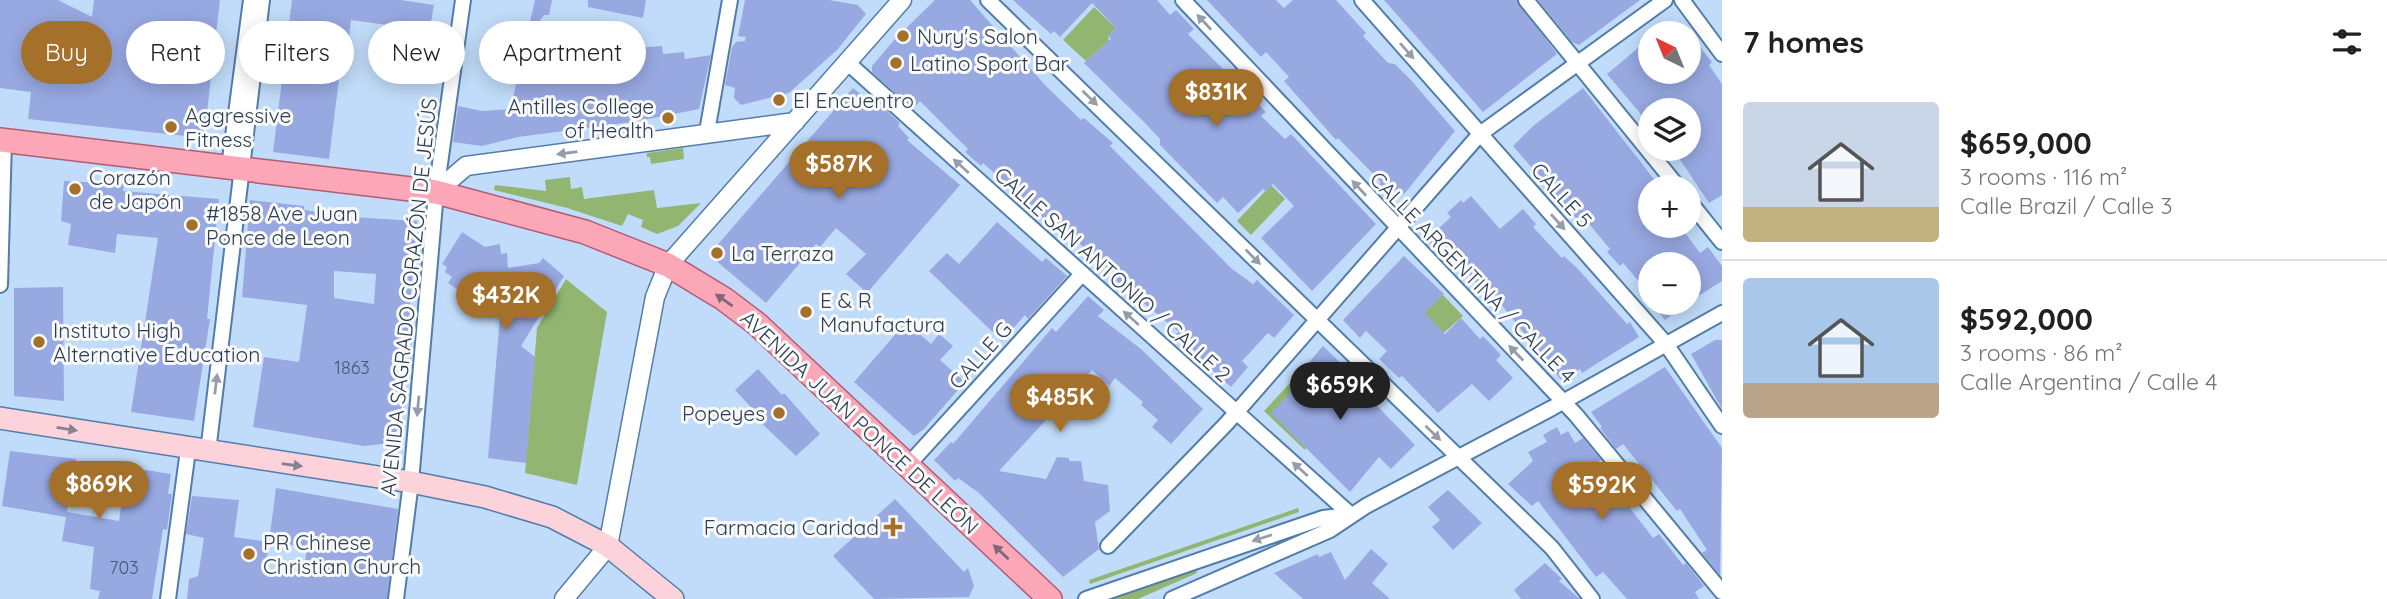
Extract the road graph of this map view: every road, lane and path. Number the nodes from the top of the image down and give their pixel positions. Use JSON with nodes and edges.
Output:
{"nodes":[{"id":1,"x":251,"y":0,"type":"edge"},
{"id":2,"x":262,"y":0,"type":"edge"},
{"id":3,"x":463,"y":0,"type":"edge"},
{"id":4,"x":730,"y":0,"type":"edge"},
{"id":5,"x":899,"y":0,"type":"edge"},
{"id":6,"x":988,"y":0,"type":"edge"},
{"id":7,"x":1183,"y":0,"type":"edge"},
{"id":8,"x":1362,"y":0,"type":"edge"},
{"id":9,"x":1526,"y":0,"type":"edge"},
{"id":10,"x":1665,"y":0,"type":"edge"},
{"id":11,"x":1682,"y":0,"type":"edge"},
{"id":12,"x":1722,"y":54,"type":"edge"},
{"id":13,"x":848,"y":63,"type":"junction"},
{"id":14,"x":1578,"y":64,"type":"junction"},
{"id":15,"x":795,"y":122,"type":"junction"},
{"id":16,"x":707,"y":132,"type":"junction"},
{"id":17,"x":1480,"y":134,"type":"junction"},
{"id":18,"x":2,"y":148,"type":"edge"},
{"id":19,"x":234,"y":168,"type":"junction"},
{"id":20,"x":1668,"y":175,"type":"edge"},
{"id":21,"x":436,"y":192,"type":"junction"},
{"id":22,"x":1701,"y":216,"type":"edge"},
{"id":23,"x":1399,"y":230,"type":"junction"},
{"id":24,"x":1722,"y":242,"type":"edge"},
{"id":25,"x":668,"y":265,"type":"junction"},
{"id":26,"x":1082,"y":274,"type":"junction"},
{"id":27,"x":0,"y":285,"type":"edge"},
{"id":28,"x":1722,"y":313,"type":"edge"},
{"id":29,"x":1317,"y":321,"type":"junction"},
{"id":30,"x":1666,"y":344,"type":"junction"},
{"id":31,"x":1563,"y":402,"type":"junction"},
{"id":32,"x":1236,"y":412,"type":"junction"},
{"id":33,"x":0,"y":418,"type":"edge"},
{"id":34,"x":1722,"y":426,"type":"edge"},
{"id":35,"x":198,"y":451,"type":"junction"},
{"id":36,"x":1458,"y":457,"type":"junction"},
{"id":37,"x":909,"y":464,"type":"junction"},
{"id":38,"x":411,"y":482,"type":"junction"},
{"id":39,"x":1351,"y":515,"type":"junction"},
{"id":40,"x":608,"y":546,"type":"junction"},
{"id":41,"x":1108,"y":547,"type":"dead end"},
{"id":42,"x":1722,"y":592,"type":"edge"},
{"id":43,"x":168,"y":599,"type":"edge"},
{"id":44,"x":396,"y":599,"type":"edge"},
{"id":45,"x":564,"y":599,"type":"edge"},
{"id":46,"x":673,"y":599,"type":"edge"},
{"id":47,"x":1050,"y":599,"type":"edge"},
{"id":48,"x":1086,"y":599,"type":"edge"},
{"id":49,"x":1172,"y":599,"type":"edge"},
{"id":50,"x":1592,"y":599,"type":"edge"}],
"edges":[{"from":1,"to":19,"type":"street"},
{"from":2,"to":19,"type":"street"},
{"from":3,"to":21,"type":"street","name":"AVENIDA SAGRADO CORAZÓN DE JESÚS"},
{"from":4,"to":16,"type":"street"},
{"from":5,"to":13,"type":"street"},
{"from":6,"to":29,"type":"street","one_way":true},
{"from":23,"to":7,"type":"street","name":"CALLE ARGENTINA / CALLE 4","one_way":true},
{"from":8,"to":17,"type":"street","name":"CALLE 5","one_way":true},
{"from":9,"to":14,"type":"street"},
{"from":10,"to":14,"type":"street"},
{"from":11,"to":12,"type":"street"},
{"from":13,"to":15,"type":"street"},
{"from":26,"to":13,"type":"street","name":"CALLE SAN ANTONIO / CALLE 2","one_way":true},
{"from":14,"to":17,"type":"street"},
{"from":14,"to":20,"type":"street"},
{"from":15,"to":16,"type":"street"},
{"from":15,"to":25,"type":"street"},
{"from":16,"to":21,"type":"street","one_way":true},
{"from":17,"to":23,"type":"street"},
{"from":17,"to":30,"type":"street","name":"CALLE 5","one_way":true},
{"from":18,"to":19,"type":"main road","name":"AVENIDA JUAN PONCE DE LEÓN"},
{"from":18,"to":27,"type":"street"},
{"from":19,"to":21,"type":"main road","name":"AVENIDA JUAN PONCE DE LEÓN"},
{"from":35,"to":19,"type":"street","one_way":true},
{"from":21,"to":25,"type":"main road","name":"AVENIDA JUAN PONCE DE LEÓN"},
{"from":21,"to":38,"type":"street","name":"AVENIDA SAGRADO CORAZÓN DE JESÚS","one_way":true},
{"from":22,"to":24,"type":"street"},
{"from":23,"to":29,"type":"street"},
{"from":31,"to":23,"type":"street","name":"CALLE ARGENTINA / CALLE 4","one_way":true},
{"from":37,"to":25,"type":"main road","name":"AVENIDA JUAN PONCE DE LEÓN","one_way":true},
{"from":25,"to":40,"type":"street"},
{"from":32,"to":26,"type":"street","name":"CALLE SAN ANTONIO / CALLE 2","one_way":true},
{"from":26,"to":37,"type":"street","name":"CALLE G"},
{"from":28,"to":30,"type":"street"},
{"from":29,"to":32,"type":"street"},
{"from":29,"to":36,"type":"street","one_way":true},
{"from":30,"to":31,"type":"street"},
{"from":30,"to":34,"type":"street","name":"CALLE 5"},
{"from":31,"to":36,"type":"street"},
{"from":31,"to":42,"type":"street","name":"CALLE ARGENTINA / CALLE 4"},
{"from":39,"to":32,"type":"street","name":"CALLE SAN ANTONIO / CALLE 2","one_way":true},
{"from":32,"to":41,"type":"street"},
{"from":33,"to":35,"type":"main road","one_way":true},
{"from":35,"to":38,"type":"main road","one_way":true},
{"from":35,"to":43,"type":"street"},
{"from":36,"to":39,"type":"street"},
{"from":36,"to":50,"type":"street"},
{"from":47,"to":37,"type":"main road","name":"AVENIDA JUAN PONCE DE LEÓN","one_way":true},
{"from":38,"to":40,"type":"main road"},
{"from":38,"to":44,"type":"street","name":"AVENIDA SAGRADO CORAZÓN DE JESÚS"},
{"from":39,"to":48,"type":"street","one_way":true},
{"from":39,"to":49,"type":"street"},
{"from":40,"to":45,"type":"street"},
{"from":40,"to":46,"type":"main road"}]}
